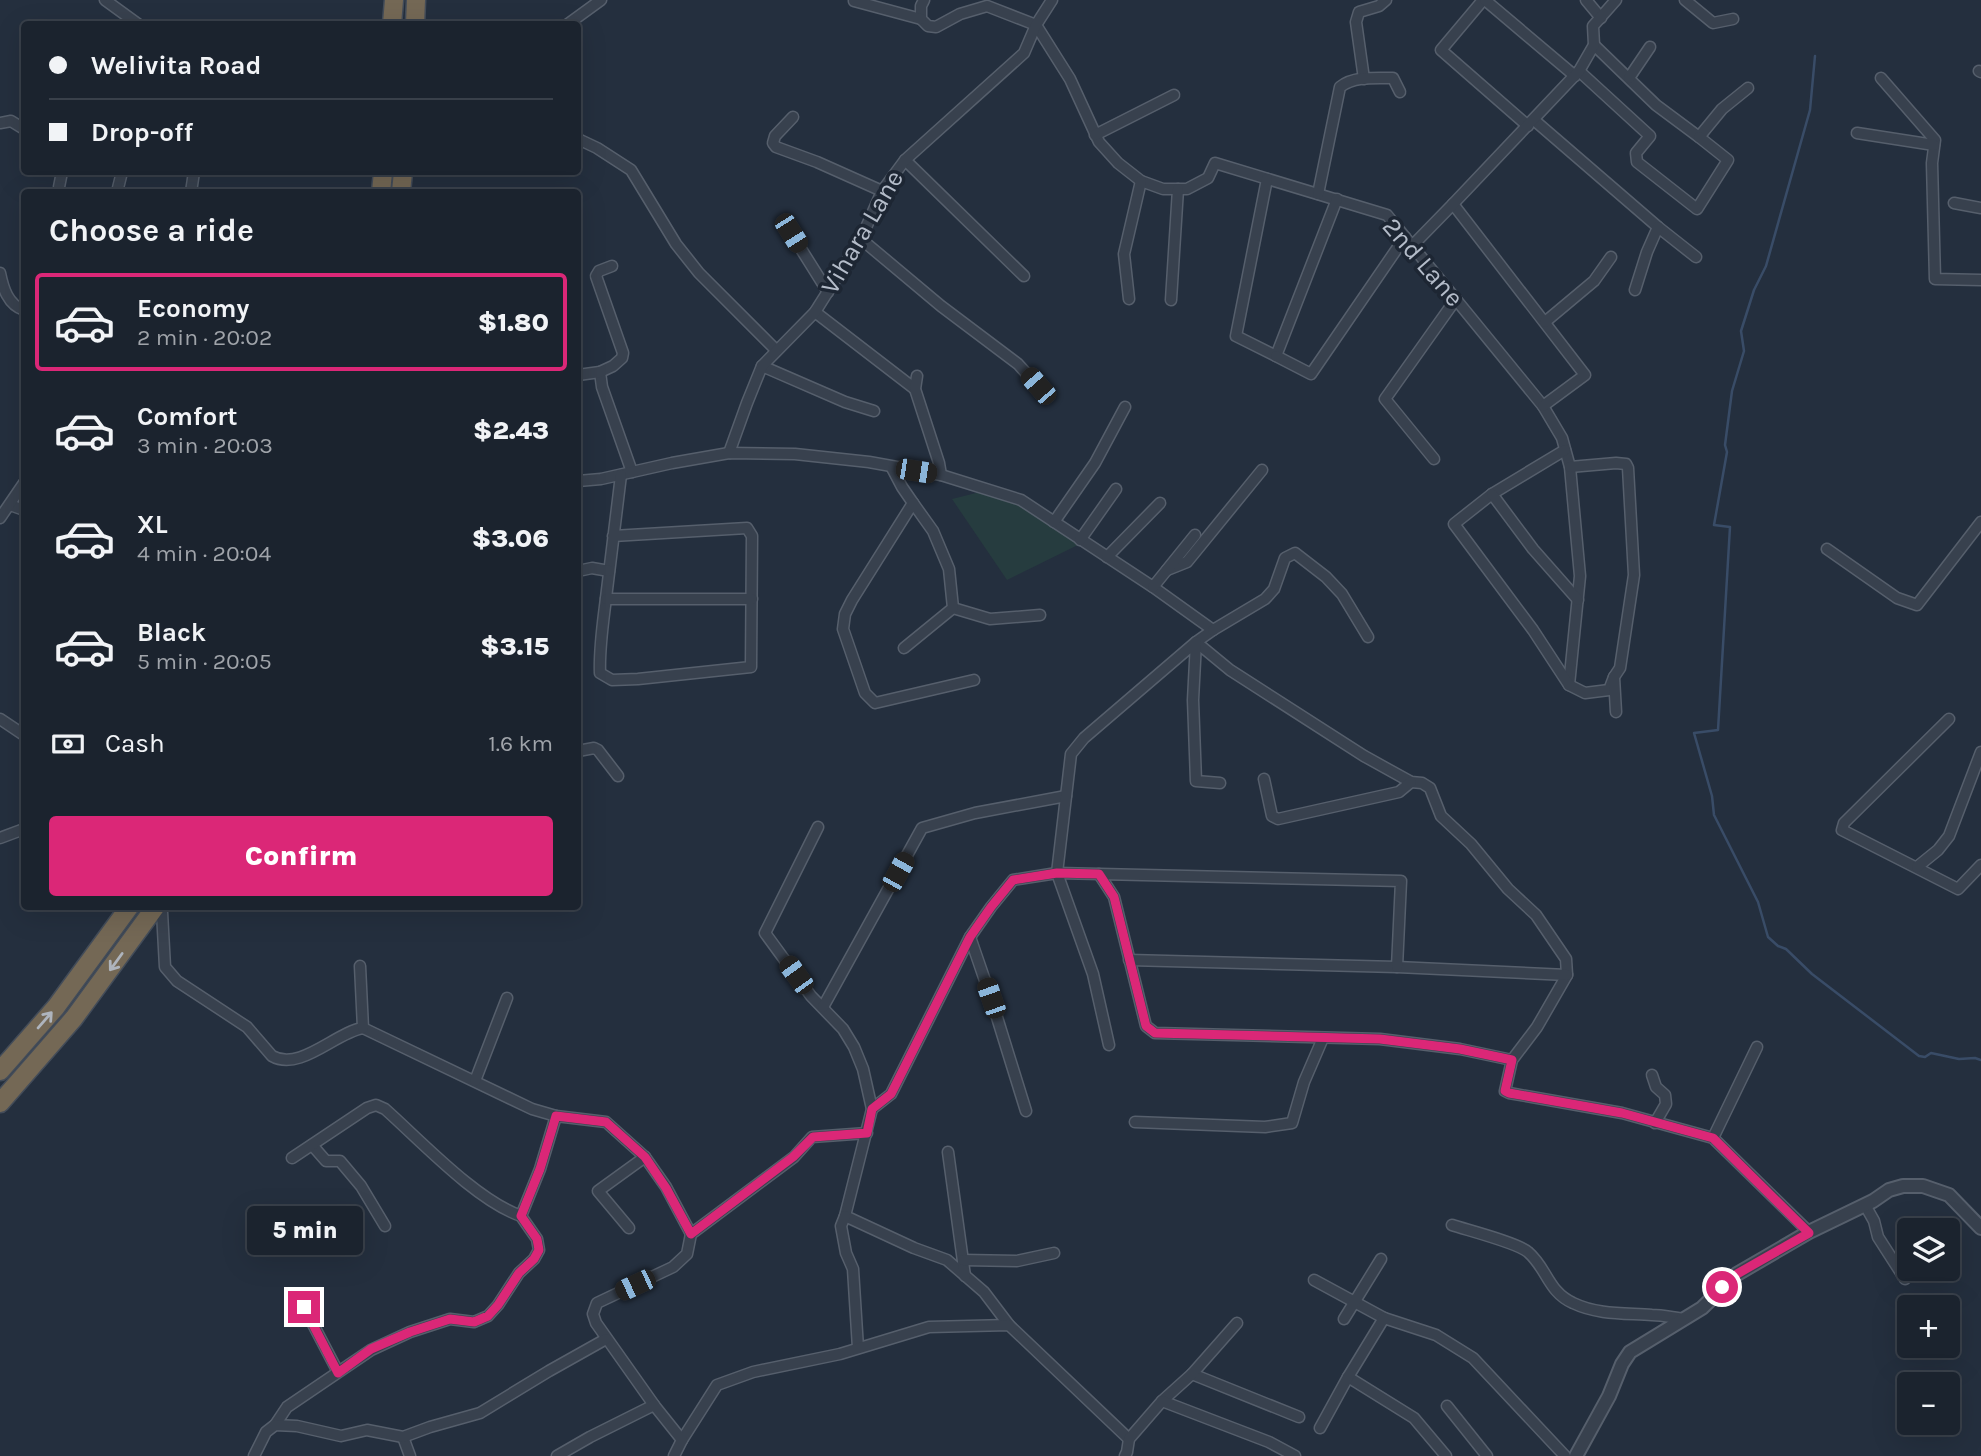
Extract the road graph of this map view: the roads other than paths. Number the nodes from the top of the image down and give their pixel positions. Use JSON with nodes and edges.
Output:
{"nodes":[{"id":1,"x":105,"y":0,"type":"edge"},
{"id":2,"x":394,"y":0,"type":"edge"},
{"id":3,"x":416,"y":0,"type":"edge"},
{"id":4,"x":601,"y":0,"type":"edge"},
{"id":5,"x":925,"y":0,"type":"edge"},
{"id":6,"x":1052,"y":0,"type":"edge"},
{"id":7,"x":1386,"y":0,"type":"edge"},
{"id":8,"x":1484,"y":0,"type":"edge"},
{"id":9,"x":1586,"y":0,"type":"edge"},
{"id":10,"x":1616,"y":0,"type":"edge"},
{"id":11,"x":1685,"y":0,"type":"edge"},
{"id":12,"x":854,"y":1,"type":"edge"},
{"id":13,"x":1601,"y":18,"type":"junction"},
{"id":14,"x":920,"y":19,"type":"junction"},
{"id":15,"x":1734,"y":19,"type":"dead end"},
{"id":16,"x":134,"y":21,"type":"edge"},
{"id":17,"x":392,"y":21,"type":"edge"},
{"id":18,"x":415,"y":21,"type":"edge"},
{"id":19,"x":572,"y":21,"type":"edge"},
{"id":20,"x":1036,"y":25,"type":"junction"},
{"id":21,"x":1594,"y":45,"type":"junction"},
{"id":22,"x":1650,"y":47,"type":"dead end"},
{"id":23,"x":1577,"y":74,"type":"junction"},
{"id":24,"x":1629,"y":78,"type":"junction"},
{"id":25,"x":1881,"y":78,"type":"dead end"},
{"id":26,"x":1364,"y":79,"type":"junction"},
{"id":27,"x":1748,"y":88,"type":"dead end"},
{"id":28,"x":1400,"y":92,"type":"dead end"},
{"id":29,"x":1174,"y":95,"type":"dead end"},
{"id":30,"x":793,"y":117,"type":"dead end"},
{"id":31,"x":0,"y":123,"type":"edge"},
{"id":32,"x":1531,"y":123,"type":"junction"},
{"id":33,"x":21,"y":127,"type":"edge"},
{"id":34,"x":1857,"y":133,"type":"dead end"},
{"id":35,"x":1095,"y":135,"type":"junction"},
{"id":36,"x":1699,"y":137,"type":"junction"},
{"id":37,"x":581,"y":140,"type":"edge"},
{"id":38,"x":1934,"y":145,"type":"junction"},
{"id":39,"x":905,"y":160,"type":"junction"},
{"id":40,"x":62,"y":175,"type":"edge"},
{"id":41,"x":1268,"y":179,"type":"junction"},
{"id":42,"x":1141,"y":181,"type":"junction"},
{"id":43,"x":60,"y":187,"type":"dead end"},
{"id":44,"x":1178,"y":189,"type":"junction"},
{"id":45,"x":882,"y":191,"type":"junction"},
{"id":46,"x":1318,"y":194,"type":"junction"},
{"id":47,"x":1337,"y":199,"type":"junction"},
{"id":48,"x":1954,"y":203,"type":"dead end"},
{"id":49,"x":1453,"y":204,"type":"junction"},
{"id":50,"x":1981,"y":208,"type":"edge"},
{"id":51,"x":1658,"y":227,"type":"junction"},
{"id":52,"x":791,"y":233,"type":"dead end"},
{"id":53,"x":861,"y":239,"type":"junction"},
{"id":54,"x":1409,"y":241,"type":"junction"},
{"id":55,"x":1611,"y":257,"type":"dead end"},
{"id":56,"x":1696,"y":257,"type":"dead end"},
{"id":57,"x":612,"y":266,"type":"dead end"},
{"id":58,"x":0,"y":273,"type":"edge"},
{"id":59,"x":1024,"y":276,"type":"dead end"},
{"id":60,"x":1981,"y":280,"type":"edge"},
{"id":61,"x":1,"y":288,"type":"edge"},
{"id":62,"x":1635,"y":290,"type":"dead end"},
{"id":63,"x":828,"y":292,"type":"junction"},
{"id":64,"x":1129,"y":299,"type":"dead end"},
{"id":65,"x":1455,"y":299,"type":"junction"},
{"id":66,"x":1171,"y":300,"type":"dead end"},
{"id":67,"x":21,"y":309,"type":"edge"},
{"id":68,"x":815,"y":312,"type":"junction"},
{"id":69,"x":1545,"y":322,"type":"junction"},
{"id":70,"x":776,"y":350,"type":"junction"},
{"id":71,"x":1276,"y":356,"type":"junction"},
{"id":72,"x":762,"y":366,"type":"junction"},
{"id":73,"x":600,"y":372,"type":"junction"},
{"id":74,"x":581,"y":375,"type":"edge"},
{"id":75,"x":917,"y":376,"type":"dead end"},
{"id":76,"x":1038,"y":386,"type":"dead end"},
{"id":77,"x":915,"y":389,"type":"junction"},
{"id":78,"x":1543,"y":406,"type":"junction"},
{"id":79,"x":1125,"y":407,"type":"dead end"},
{"id":80,"x":874,"y":411,"type":"dead end"},
{"id":81,"x":1566,"y":450,"type":"junction"},
{"id":82,"x":729,"y":453,"type":"junction"},
{"id":83,"x":1434,"y":459,"type":"dead end"},
{"id":84,"x":1570,"y":467,"type":"junction"},
{"id":85,"x":892,"y":468,"type":"junction"},
{"id":86,"x":1262,"y":470,"type":"dead end"},
{"id":87,"x":626,"y":473,"type":"junction"},
{"id":88,"x":941,"y":475,"type":"junction"},
{"id":89,"x":581,"y":481,"type":"edge"},
{"id":90,"x":21,"y":488,"type":"edge"},
{"id":91,"x":1116,"y":489,"type":"dead end"},
{"id":92,"x":1492,"y":494,"type":"junction"},
{"id":93,"x":913,"y":503,"type":"junction"},
{"id":94,"x":1160,"y":503,"type":"dead end"},
{"id":95,"x":9,"y":505,"type":"junction"},
{"id":96,"x":21,"y":509,"type":"edge"},
{"id":97,"x":0,"y":518,"type":"edge"},
{"id":98,"x":1054,"y":522,"type":"junction"},
{"id":99,"x":1981,"y":522,"type":"edge"},
{"id":100,"x":613,"y":536,"type":"junction"},
{"id":101,"x":1195,"y":536,"type":"dead end"},
{"id":102,"x":1080,"y":540,"type":"junction"},
{"id":103,"x":1827,"y":549,"type":"dead end"},
{"id":104,"x":1107,"y":557,"type":"junction"},
{"id":105,"x":581,"y":570,"type":"edge"},
{"id":106,"x":1167,"y":570,"type":"junction"},
{"id":107,"x":609,"y":571,"type":"junction"},
{"id":108,"x":1153,"y":587,"type":"junction"},
{"id":109,"x":606,"y":598,"type":"junction"},
{"id":110,"x":752,"y":599,"type":"junction"},
{"id":111,"x":1578,"y":600,"type":"junction"},
{"id":112,"x":953,"y":608,"type":"junction"},
{"id":113,"x":1040,"y":615,"type":"dead end"},
{"id":114,"x":1213,"y":630,"type":"junction"},
{"id":115,"x":1368,"y":637,"type":"dead end"},
{"id":116,"x":1196,"y":642,"type":"junction"},
{"id":117,"x":904,"y":648,"type":"dead end"},
{"id":118,"x":1614,"y":677,"type":"junction"},
{"id":119,"x":974,"y":680,"type":"dead end"},
{"id":120,"x":1569,"y":685,"type":"junction"},
{"id":121,"x":1616,"y":712,"type":"dead end"},
{"id":122,"x":0,"y":719,"type":"edge"},
{"id":123,"x":1949,"y":719,"type":"dead end"},
{"id":124,"x":21,"y":733,"type":"edge"},
{"id":125,"x":581,"y":750,"type":"edge"},
{"id":126,"x":1981,"y":752,"type":"edge"},
{"id":127,"x":618,"y":776,"type":"dead end"},
{"id":128,"x":1264,"y":779,"type":"dead end"},
{"id":129,"x":1411,"y":782,"type":"junction"},
{"id":130,"x":1220,"y":783,"type":"dead end"},
{"id":131,"x":1066,"y":796,"type":"junction"},
{"id":132,"x":818,"y":827,"type":"dead end"},
{"id":133,"x":21,"y":830,"type":"edge"},
{"id":134,"x":0,"y":838,"type":"edge"},
{"id":135,"x":1981,"y":864,"type":"edge"},
{"id":136,"x":1917,"y":867,"type":"junction"},
{"id":137,"x":1057,"y":873,"type":"junction"},
{"id":138,"x":1099,"y":874,"type":"junction"},
{"id":139,"x":127,"y":910,"type":"edge"},
{"id":140,"x":155,"y":910,"type":"edge"},
{"id":141,"x":161,"y":910,"type":"edge"},
{"id":142,"x":970,"y":937,"type":"junction"},
{"id":143,"x":1129,"y":960,"type":"junction"},
{"id":144,"x":360,"y":966,"type":"dead end"},
{"id":145,"x":1397,"y":967,"type":"junction"},
{"id":146,"x":1567,"y":975,"type":"junction"},
{"id":147,"x":507,"y":998,"type":"dead end"},
{"id":148,"x":822,"y":1007,"type":"junction"},
{"id":149,"x":363,"y":1028,"type":"junction"},
{"id":150,"x":1323,"y":1038,"type":"junction"},
{"id":151,"x":23,"y":1045,"type":"junction"},
{"id":152,"x":1109,"y":1045,"type":"dead end"},
{"id":153,"x":1757,"y":1047,"type":"dead end"},
{"id":154,"x":1512,"y":1060,"type":"junction"},
{"id":155,"x":0,"y":1065,"type":"edge"},
{"id":156,"x":0,"y":1071,"type":"edge"},
{"id":157,"x":1652,"y":1075,"type":"dead end"},
{"id":158,"x":475,"y":1081,"type":"junction"},
{"id":159,"x":2,"y":1102,"type":"edge"},
{"id":160,"x":872,"y":1109,"type":"junction"},
{"id":161,"x":1026,"y":1111,"type":"dead end"},
{"id":162,"x":556,"y":1116,"type":"junction"},
{"id":163,"x":1135,"y":1122,"type":"dead end"},
{"id":164,"x":1655,"y":1123,"type":"junction"},
{"id":165,"x":867,"y":1133,"type":"junction"},
{"id":166,"x":1713,"y":1138,"type":"junction"},
{"id":167,"x":312,"y":1144,"type":"junction"},
{"id":168,"x":948,"y":1152,"type":"dead end"},
{"id":169,"x":645,"y":1157,"type":"junction"},
{"id":170,"x":292,"y":1158,"type":"dead end"},
{"id":171,"x":1864,"y":1205,"type":"junction"},
{"id":172,"x":521,"y":1216,"type":"junction"},
{"id":173,"x":845,"y":1216,"type":"junction"},
{"id":174,"x":1452,"y":1225,"type":"dead end"},
{"id":175,"x":386,"y":1226,"type":"dead end"},
{"id":176,"x":629,"y":1228,"type":"dead end"},
{"id":177,"x":1981,"y":1228,"type":"edge"},
{"id":178,"x":1809,"y":1233,"type":"junction"},
{"id":179,"x":691,"y":1234,"type":"junction"},
{"id":180,"x":1054,"y":1253,"type":"dead end"},
{"id":181,"x":1381,"y":1259,"type":"dead end"},
{"id":182,"x":964,"y":1260,"type":"junction"},
{"id":183,"x":1897,"y":1267,"type":"edge"},
{"id":184,"x":965,"y":1276,"type":"junction"},
{"id":185,"x":1314,"y":1280,"type":"dead end"},
{"id":186,"x":1356,"y":1301,"type":"junction"},
{"id":187,"x":304,"y":1307,"type":"dead end"},
{"id":188,"x":1384,"y":1318,"type":"junction"},
{"id":189,"x":1344,"y":1319,"type":"dead end"},
{"id":190,"x":1684,"y":1319,"type":"junction"},
{"id":191,"x":1237,"y":1323,"type":"dead end"},
{"id":192,"x":1009,"y":1325,"type":"junction"},
{"id":193,"x":606,"y":1339,"type":"junction"},
{"id":194,"x":858,"y":1348,"type":"junction"},
{"id":195,"x":338,"y":1373,"type":"junction"},
{"id":196,"x":1192,"y":1374,"type":"junction"},
{"id":197,"x":1348,"y":1377,"type":"junction"},
{"id":198,"x":1162,"y":1401,"type":"junction"},
{"id":199,"x":654,"y":1405,"type":"junction"},
{"id":200,"x":1447,"y":1406,"type":"dead end"},
{"id":201,"x":1299,"y":1417,"type":"dead end"},
{"id":202,"x":275,"y":1425,"type":"junction"},
{"id":203,"x":1320,"y":1428,"type":"dead end"},
{"id":204,"x":403,"y":1437,"type":"junction"},
{"id":205,"x":1129,"y":1439,"type":"junction"},
{"id":206,"x":682,"y":1440,"type":"junction"},
{"id":207,"x":1129,"y":1455,"type":"edge"},
{"id":208,"x":254,"y":1456,"type":"edge"},
{"id":209,"x":410,"y":1456,"type":"edge"},
{"id":210,"x":557,"y":1456,"type":"edge"},
{"id":211,"x":674,"y":1456,"type":"edge"},
{"id":212,"x":1295,"y":1456,"type":"edge"},
{"id":213,"x":1446,"y":1456,"type":"edge"},
{"id":214,"x":1487,"y":1456,"type":"edge"},
{"id":215,"x":1565,"y":1456,"type":"edge"},
{"id":216,"x":1576,"y":1456,"type":"edge"}],
"edges":[{"from":1,"to":16,"type":"street"},
{"from":2,"to":17,"type":"highway"},
{"from":3,"to":18,"type":"highway"},
{"from":4,"to":19,"type":"street"},
{"from":5,"to":14,"type":"street"},
{"from":6,"to":20,"type":"street","name":"Vihara Lane"},
{"from":7,"to":26,"type":"street"},
{"from":8,"to":23,"type":"street"},
{"from":8,"to":32,"type":"street"},
{"from":9,"to":13,"type":"street"},
{"from":10,"to":13,"type":"street"},
{"from":11,"to":15,"type":"street"},
{"from":12,"to":14,"type":"street"},
{"from":13,"to":21,"type":"street"},
{"from":14,"to":20,"type":"street"},
{"from":20,"to":35,"type":"street"},
{"from":20,"to":39,"type":"street","name":"Vihara Lane"},
{"from":21,"to":23,"type":"street"},
{"from":21,"to":24,"type":"street"},
{"from":22,"to":24,"type":"street"},
{"from":23,"to":32,"type":"street"},
{"from":23,"to":36,"type":"street"},
{"from":24,"to":36,"type":"street"},
{"from":25,"to":38,"type":"street"},
{"from":26,"to":28,"type":"street"},
{"from":26,"to":46,"type":"street"},
{"from":27,"to":36,"type":"street"},
{"from":29,"to":35,"type":"street"},
{"from":30,"to":45,"type":"street"},
{"from":31,"to":33,"type":"street"},
{"from":32,"to":49,"type":"street"},
{"from":32,"to":51,"type":"street"},
{"from":34,"to":38,"type":"street"},
{"from":35,"to":42,"type":"street"},
{"from":37,"to":70,"type":"street"},
{"from":38,"to":60,"type":"street"},
{"from":39,"to":45,"type":"street","name":"Vihara Lane"},
{"from":39,"to":59,"type":"street"},
{"from":40,"to":43,"type":"street"},
{"from":41,"to":44,"type":"street","name":"2nd Lane"},
{"from":41,"to":46,"type":"street","name":"2nd Lane"},
{"from":41,"to":71,"type":"street"},
{"from":42,"to":44,"type":"street"},
{"from":42,"to":64,"type":"street"},
{"from":44,"to":66,"type":"street"},
{"from":45,"to":53,"type":"street","name":"Vihara Lane"},
{"from":46,"to":47,"type":"street","name":"2nd Lane"},
{"from":47,"to":54,"type":"street","name":"2nd Lane"},
{"from":47,"to":71,"type":"street"},
{"from":48,"to":50,"type":"street"},
{"from":49,"to":54,"type":"street"},
{"from":49,"to":69,"type":"street"},
{"from":51,"to":56,"type":"street"},
{"from":51,"to":62,"type":"street"},
{"from":52,"to":63,"type":"street"},
{"from":53,"to":63,"type":"street","name":"Vihara Lane"},
{"from":53,"to":76,"type":"street"},
{"from":54,"to":65,"type":"street","name":"2nd Lane"},
{"from":54,"to":71,"type":"street"},
{"from":55,"to":69,"type":"street"},
{"from":57,"to":73,"type":"street"},
{"from":58,"to":61,"type":"street"},
{"from":61,"to":67,"type":"street"},
{"from":63,"to":68,"type":"street","name":"Vihara Lane"},
{"from":65,"to":78,"type":"street","name":"2nd Lane"},
{"from":65,"to":83,"type":"street"},
{"from":68,"to":70,"type":"street","name":"Vihara Lane"},
{"from":68,"to":77,"type":"street"},
{"from":69,"to":78,"type":"street"},
{"from":70,"to":72,"type":"street","name":"Vihara Lane"},
{"from":72,"to":80,"type":"street"},
{"from":72,"to":82,"type":"street","name":"Vihara Lane"},
{"from":73,"to":74,"type":"street"},
{"from":73,"to":87,"type":"street"},
{"from":75,"to":77,"type":"street"},
{"from":77,"to":88,"type":"street"},
{"from":78,"to":81,"type":"street","name":"2nd Lane"},
{"from":79,"to":98,"type":"street"},
{"from":81,"to":84,"type":"street","name":"2nd Lane"},
{"from":81,"to":92,"type":"street"},
{"from":82,"to":85,"type":"street"},
{"from":82,"to":87,"type":"street"},
{"from":84,"to":111,"type":"street","name":"2nd Lane"},
{"from":84,"to":118,"type":"street"},
{"from":85,"to":88,"type":"street"},
{"from":85,"to":93,"type":"street"},
{"from":86,"to":106,"type":"street"},
{"from":87,"to":89,"type":"street"},
{"from":87,"to":100,"type":"street"},
{"from":88,"to":98,"type":"street"},
{"from":90,"to":95,"type":"street"},
{"from":91,"to":102,"type":"street"},
{"from":92,"to":111,"type":"street"},
{"from":92,"to":120,"type":"street"},
{"from":93,"to":112,"type":"street"},
{"from":93,"to":119,"type":"street"},
{"from":94,"to":104,"type":"street"},
{"from":95,"to":96,"type":"street"},
{"from":95,"to":97,"type":"street"},
{"from":98,"to":102,"type":"street"},
{"from":99,"to":103,"type":"street"},
{"from":100,"to":107,"type":"street"},
{"from":100,"to":110,"type":"street"},
{"from":101,"to":106,"type":"street"},
{"from":102,"to":104,"type":"street"},
{"from":104,"to":108,"type":"street"},
{"from":105,"to":107,"type":"street"},
{"from":106,"to":108,"type":"street"},
{"from":107,"to":109,"type":"street"},
{"from":108,"to":114,"type":"street"},
{"from":109,"to":110,"type":"street"},
{"from":109,"to":110,"type":"street"},
{"from":111,"to":120,"type":"street","name":"2nd Lane"},
{"from":112,"to":113,"type":"street"},
{"from":112,"to":117,"type":"street"},
{"from":114,"to":115,"type":"street"},
{"from":114,"to":116,"type":"street"},
{"from":116,"to":129,"type":"street"},
{"from":116,"to":130,"type":"street"},
{"from":116,"to":131,"type":"street"},
{"from":118,"to":120,"type":"street"},
{"from":118,"to":121,"type":"street"},
{"from":122,"to":124,"type":"street"},
{"from":123,"to":136,"type":"street"},
{"from":125,"to":127,"type":"street"},
{"from":126,"to":136,"type":"street"},
{"from":128,"to":129,"type":"street"},
{"from":129,"to":146,"type":"street"},
{"from":131,"to":137,"type":"street"},
{"from":131,"to":148,"type":"street"},
{"from":132,"to":148,"type":"street"},
{"from":133,"to":134,"type":"street"},
{"from":135,"to":136,"type":"street"},
{"from":137,"to":138,"type":"street"},
{"from":137,"to":142,"type":"street"},
{"from":137,"to":152,"type":"street"},
{"from":138,"to":143,"type":"street"},
{"from":138,"to":145,"type":"street"},
{"from":151,"to":139,"type":"highway","one_way":true},
{"from":140,"to":159,"type":"highway","one_way":true},
{"from":141,"to":149,"type":"street"},
{"from":142,"to":160,"type":"street"},
{"from":142,"to":161,"type":"street"},
{"from":143,"to":145,"type":"street"},
{"from":143,"to":150,"type":"street"},
{"from":144,"to":149,"type":"street"},
{"from":145,"to":146,"type":"street"},
{"from":146,"to":154,"type":"street"},
{"from":147,"to":158,"type":"street"},
{"from":148,"to":160,"type":"street"},
{"from":149,"to":158,"type":"street"},
{"from":150,"to":154,"type":"street"},
{"from":150,"to":163,"type":"street"},
{"from":151,"to":155,"type":"highway"},
{"from":151,"to":156,"type":"highway"},
{"from":153,"to":166,"type":"street"},
{"from":154,"to":164,"type":"street"},
{"from":157,"to":164,"type":"street"},
{"from":158,"to":162,"type":"street"},
{"from":160,"to":165,"type":"street"},
{"from":162,"to":169,"type":"street"},
{"from":162,"to":172,"type":"street"},
{"from":164,"to":166,"type":"street"},
{"from":165,"to":173,"type":"street"},
{"from":165,"to":179,"type":"street"},
{"from":166,"to":178,"type":"street"},
{"from":167,"to":170,"type":"street"},
{"from":167,"to":172,"type":"street"},
{"from":167,"to":175,"type":"street"},
{"from":168,"to":182,"type":"street"},
{"from":169,"to":176,"type":"street"},
{"from":169,"to":179,"type":"street"},
{"from":171,"to":177,"type":"street"},
{"from":171,"to":178,"type":"street"},
{"from":171,"to":183,"type":"street"},
{"from":172,"to":195,"type":"street"},
{"from":173,"to":184,"type":"street"},
{"from":173,"to":194,"type":"street"},
{"from":174,"to":190,"type":"street"},
{"from":178,"to":190,"type":"street"},
{"from":179,"to":193,"type":"street"},
{"from":180,"to":182,"type":"street"},
{"from":181,"to":186,"type":"street"},
{"from":182,"to":184,"type":"street"},
{"from":184,"to":192,"type":"street"},
{"from":185,"to":186,"type":"street"},
{"from":186,"to":188,"type":"street"},
{"from":186,"to":189,"type":"street"},
{"from":187,"to":195,"type":"street"},
{"from":188,"to":197,"type":"street"},
{"from":188,"to":215,"type":"street"},
{"from":190,"to":216,"type":"street"},
{"from":191,"to":196,"type":"street"},
{"from":192,"to":194,"type":"street"},
{"from":192,"to":205,"type":"street"},
{"from":193,"to":199,"type":"street"},
{"from":193,"to":204,"type":"street"},
{"from":194,"to":206,"type":"street"},
{"from":195,"to":202,"type":"street"},
{"from":196,"to":198,"type":"street"},
{"from":196,"to":201,"type":"street"},
{"from":197,"to":203,"type":"street"},
{"from":197,"to":213,"type":"street"},
{"from":198,"to":205,"type":"street"},
{"from":198,"to":212,"type":"street"},
{"from":199,"to":206,"type":"street"},
{"from":199,"to":210,"type":"street"},
{"from":200,"to":214,"type":"street"},
{"from":202,"to":204,"type":"street"},
{"from":202,"to":208,"type":"street"},
{"from":204,"to":209,"type":"street"},
{"from":205,"to":207,"type":"street"},
{"from":206,"to":211,"type":"street"}]}
